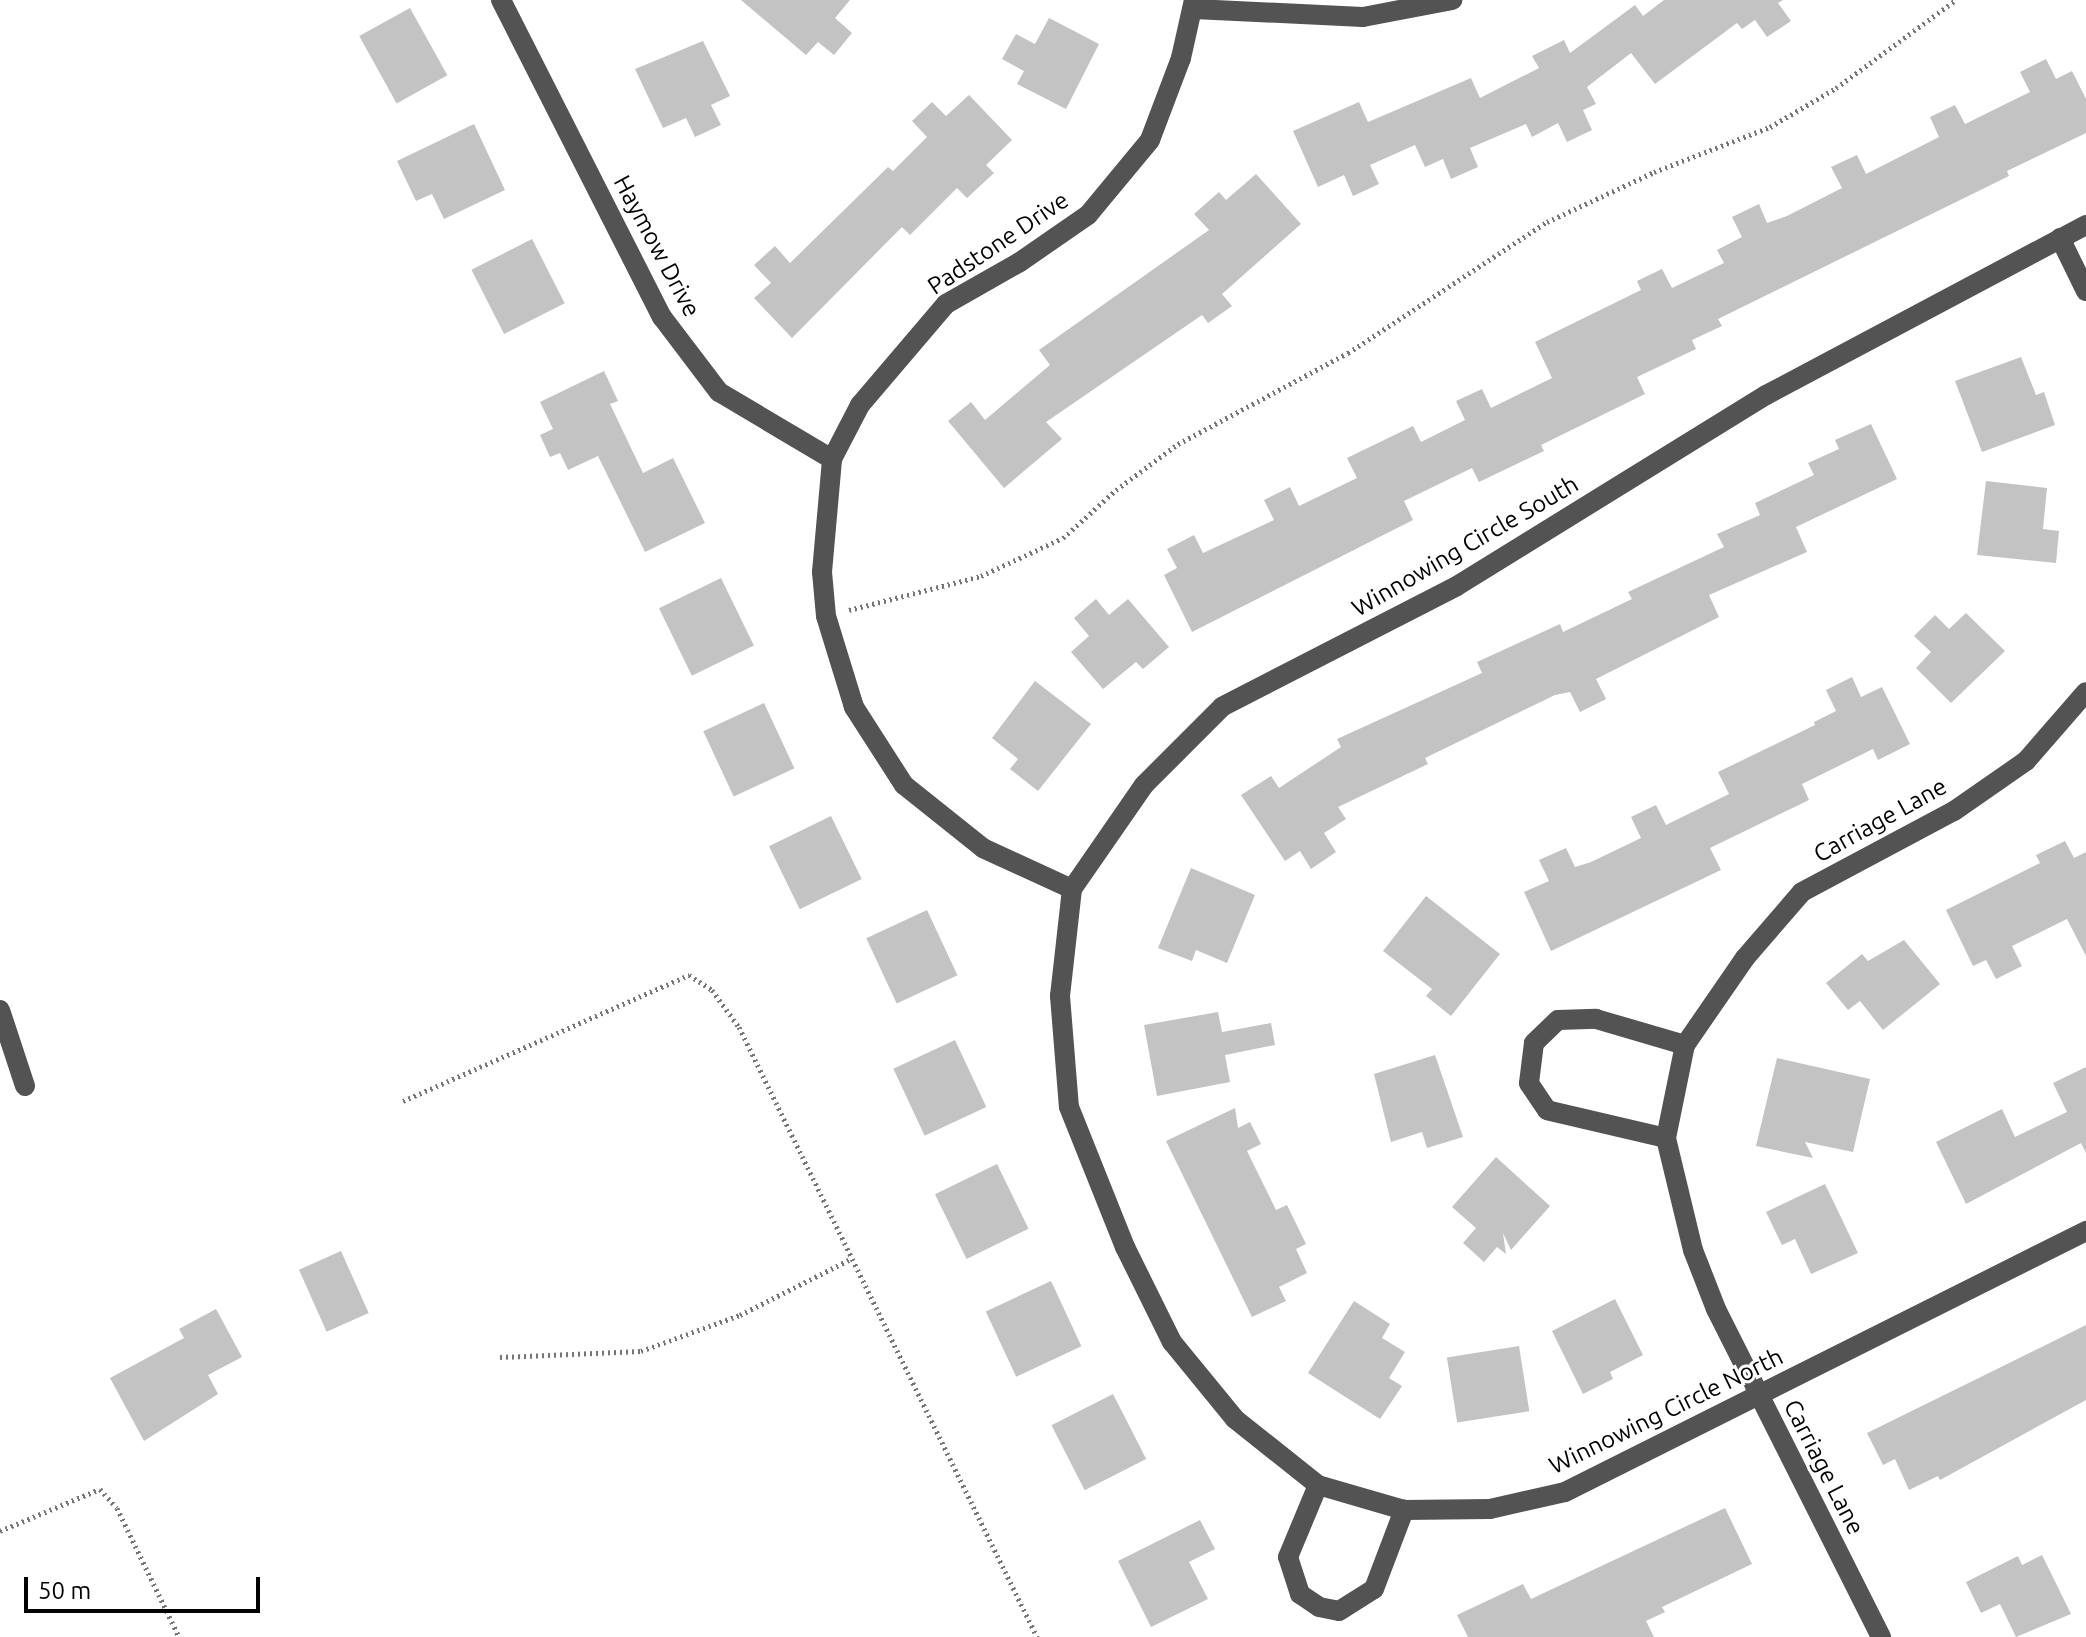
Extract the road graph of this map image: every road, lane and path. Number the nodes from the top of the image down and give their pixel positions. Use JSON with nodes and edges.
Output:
{"nodes":[{"id":1,"x":1452,"y":0,"type":"edge"},
{"id":2,"x":1956,"y":0,"type":"edge"},
{"id":3,"x":507,"y":2,"type":"edge"},
{"id":4,"x":1194,"y":4,"type":"edge"},
{"id":5,"x":2086,"y":225,"type":"edge"},
{"id":6,"x":2060,"y":238,"type":"junction"},
{"id":7,"x":2086,"y":291,"type":"edge"},
{"id":8,"x":832,"y":459,"type":"junction"},
{"id":9,"x":826,"y":616,"type":"junction"},
{"id":10,"x":2086,"y":692,"type":"edge"},
{"id":11,"x":1072,"y":889,"type":"junction"},
{"id":12,"x":0,"y":1010,"type":"edge"},
{"id":13,"x":1685,"y":1045,"type":"junction"},
{"id":14,"x":25,"y":1086,"type":"dead end"},
{"id":15,"x":403,"y":1101,"type":"dead end"},
{"id":16,"x":1069,"y":1107,"type":"joint"},
{"id":17,"x":1666,"y":1138,"type":"junction"},
{"id":18,"x":2086,"y":1231,"type":"edge"},
{"id":19,"x":851,"y":1259,"type":"junction"},
{"id":20,"x":500,"y":1357,"type":"dead end"},
{"id":21,"x":1759,"y":1397,"type":"junction"},
{"id":22,"x":1318,"y":1485,"type":"junction"},
{"id":23,"x":1404,"y":1510,"type":"junction"},
{"id":24,"x":0,"y":1531,"type":"edge"},
{"id":25,"x":179,"y":1637,"type":"edge"},
{"id":26,"x":1037,"y":1637,"type":"edge"},
{"id":27,"x":1881,"y":1637,"type":"edge"}],
"edges":[{"from":1,"to":4,"type":"street"},
{"from":2,"to":9,"type":"path"},
{"from":3,"to":8,"type":"street","name":"Haymow Drive"},
{"from":4,"to":8,"type":"street","name":"Padstone Drive"},
{"from":5,"to":6,"type":"street","name":"Winnowing Circle South"},
{"from":6,"to":7,"type":"street"},
{"from":6,"to":11,"type":"street","name":"Winnowing Circle South"},
{"from":8,"to":9,"type":"street","name":"Padstone Drive"},
{"from":9,"to":11,"type":"street","name":"Padstone Drive"},
{"from":10,"to":13,"type":"street","name":"Carriage Lane"},
{"from":11,"to":16,"type":"street","name":"Winnowing Circle South"},
{"from":12,"to":14,"type":"street"},
{"from":13,"to":17,"type":"street","name":"Carriage Lane"},
{"from":13,"to":17,"type":"street"},
{"from":15,"to":19,"type":"path"},
{"from":16,"to":22,"type":"street","name":"Winnowing Circle North"},
{"from":17,"to":21,"type":"street","name":"Carriage Lane"},
{"from":18,"to":21,"type":"street","name":"Winnowing Circle North"},
{"from":19,"to":20,"type":"path"},
{"from":19,"to":26,"type":"path"},
{"from":21,"to":23,"type":"street","name":"Winnowing Circle North"},
{"from":21,"to":27,"type":"street","name":"Carriage Lane"},
{"from":22,"to":23,"type":"street","name":"Winnowing Circle North"},
{"from":22,"to":23,"type":"street"},
{"from":24,"to":25,"type":"path"}]}
